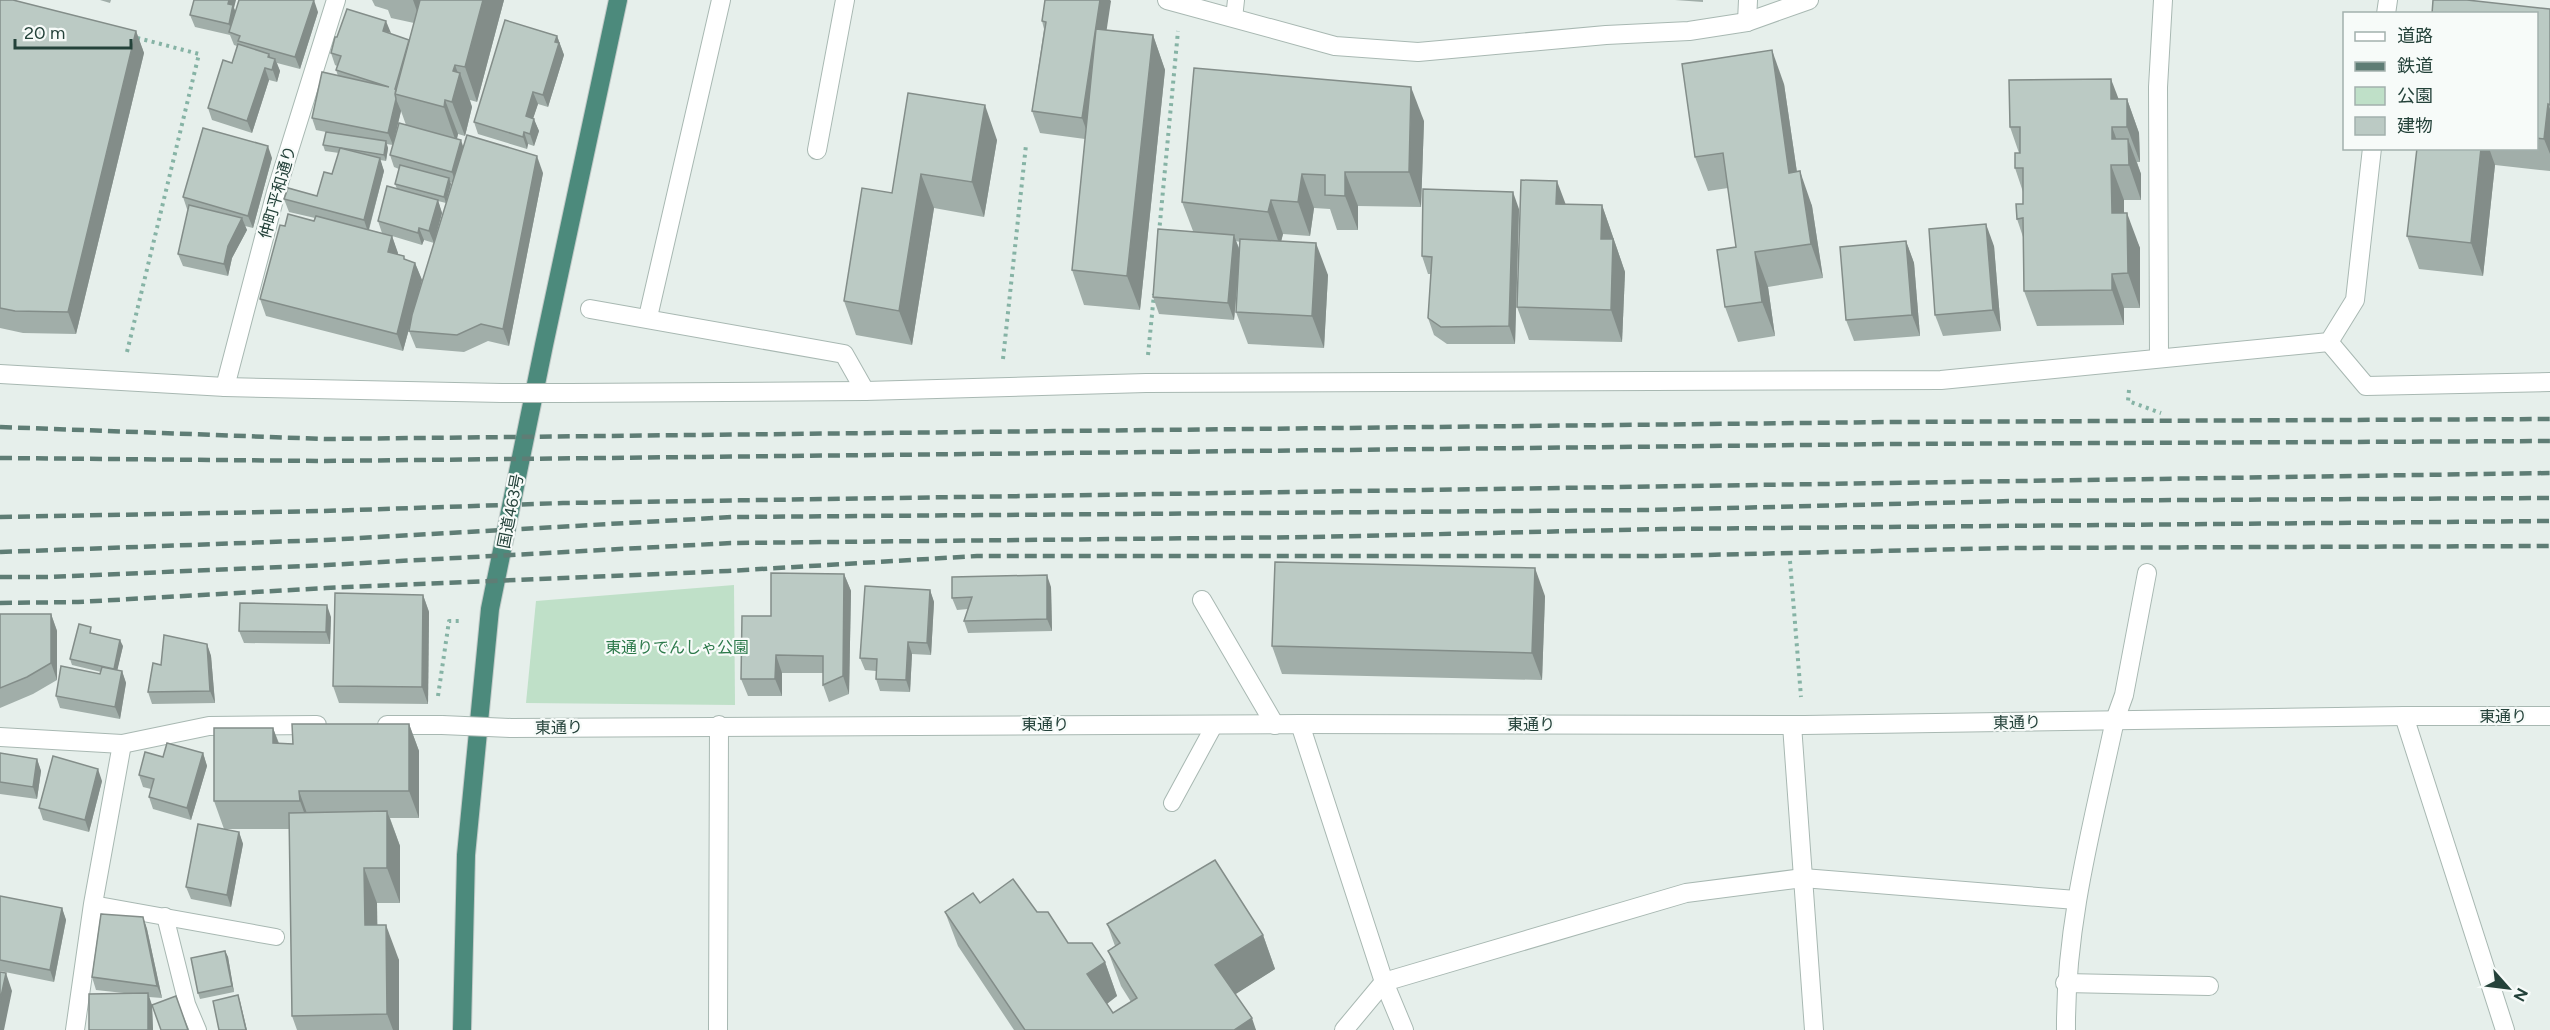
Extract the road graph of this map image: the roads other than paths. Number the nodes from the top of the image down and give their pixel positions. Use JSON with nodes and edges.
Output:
{"nodes":[{"id":1,"x":336,"y":0,"type":"edge"},
{"id":2,"x":618,"y":0,"type":"edge"},
{"id":3,"x":721,"y":0,"type":"edge"},
{"id":4,"x":845,"y":0,"type":"edge"},
{"id":5,"x":1236,"y":0,"type":"edge"},
{"id":6,"x":1748,"y":0,"type":"edge"},
{"id":7,"x":1809,"y":0,"type":"edge"},
{"id":8,"x":2163,"y":0,"type":"edge"},
{"id":9,"x":1174,"y":2,"type":"edge"},
{"id":10,"x":1234,"y":18,"type":"junction"},
{"id":11,"x":1747,"y":22,"type":"junction"},
{"id":12,"x":817,"y":150,"type":"dead end"},
{"id":13,"x":2372,"y":150,"type":"edge"},
{"id":14,"x":590,"y":309,"type":"dead end"},
{"id":15,"x":648,"y":317,"type":"junction"},
{"id":16,"x":2329,"y":342,"type":"junction"},
{"id":17,"x":2159,"y":358,"type":"junction"},
{"id":18,"x":0,"y":374,"type":"edge"},
{"id":19,"x":2550,"y":382,"type":"edge"},
{"id":20,"x":225,"y":387,"type":"junction"},
{"id":21,"x":865,"y":391,"type":"junction"},
{"id":22,"x":2147,"y":573,"type":"dead end"},
{"id":23,"x":1202,"y":600,"type":"dead end"},
{"id":24,"x":2404,"y":716,"type":"junction"},
{"id":25,"x":2550,"y":716,"type":"edge"},
{"id":26,"x":2115,"y":720,"type":"junction"},
{"id":27,"x":1215,"y":724,"type":"junction"},
{"id":28,"x":1300,"y":724,"type":"junction"},
{"id":29,"x":1798,"y":724,"type":"junction"},
{"id":30,"x":340,"y":725,"type":"edge"},
{"id":31,"x":363,"y":725,"type":"edge"},
{"id":32,"x":719,"y":725,"type":"junction"},
{"id":33,"x":1275,"y":725,"type":"junction"},
{"id":34,"x":0,"y":737,"type":"edge"},
{"id":35,"x":122,"y":744,"type":"junction"},
{"id":36,"x":1172,"y":803,"type":"dead end"},
{"id":37,"x":1803,"y":878,"type":"junction"},
{"id":38,"x":2076,"y":900,"type":"junction"},
{"id":39,"x":93,"y":904,"type":"junction"},
{"id":40,"x":165,"y":916,"type":"junction"},
{"id":41,"x":276,"y":937,"type":"dead end"},
{"id":42,"x":1384,"y":982,"type":"junction"},
{"id":43,"x":2065,"y":983,"type":"junction"},
{"id":44,"x":2209,"y":986,"type":"dead end"},
{"id":45,"x":75,"y":1030,"type":"edge"},
{"id":46,"x":198,"y":1030,"type":"edge"},
{"id":47,"x":462,"y":1030,"type":"edge"},
{"id":48,"x":718,"y":1030,"type":"edge"},
{"id":49,"x":1344,"y":1030,"type":"edge"},
{"id":50,"x":1404,"y":1030,"type":"edge"},
{"id":51,"x":1814,"y":1030,"type":"edge"},
{"id":52,"x":2066,"y":1030,"type":"edge"},
{"id":53,"x":2505,"y":1030,"type":"edge"}],
"edges":[{"from":1,"to":20,"type":"street","name":"仲町平和通り"},
{"from":2,"to":47,"type":"highway","name":"国道463号"},
{"from":3,"to":15,"type":"street"},
{"from":4,"to":12,"type":"street"},
{"from":5,"to":10,"type":"lane"},
{"from":6,"to":11,"type":"street"},
{"from":7,"to":11,"type":"street"},
{"from":8,"to":17,"type":"street"},
{"from":9,"to":10,"type":"street"},
{"from":10,"to":11,"type":"street"},
{"from":13,"to":16,"type":"street"},
{"from":14,"to":15,"type":"street"},
{"from":15,"to":21,"type":"street"},
{"from":16,"to":17,"type":"street"},
{"from":16,"to":19,"type":"street"},
{"from":17,"to":21,"type":"street"},
{"from":18,"to":20,"type":"street"},
{"from":20,"to":21,"type":"street","bridge":true},
{"from":22,"to":26,"type":"street"},
{"from":23,"to":33,"type":"street"},
{"from":24,"to":25,"type":"street","name":"東通り"},
{"from":24,"to":26,"type":"street","name":"東通り"},
{"from":24,"to":53,"type":"street"},
{"from":26,"to":29,"type":"street","name":"東通り"},
{"from":26,"to":38,"type":"street"},
{"from":27,"to":32,"type":"street","name":"東通り"},
{"from":27,"to":33,"type":"street","name":"東通り"},
{"from":27,"to":36,"type":"lane"},
{"from":28,"to":29,"type":"street","name":"東通り"},
{"from":28,"to":33,"type":"street","name":"東通り"},
{"from":28,"to":42,"type":"street"},
{"from":29,"to":37,"type":"street"},
{"from":30,"to":35,"type":"street"},
{"from":31,"to":32,"type":"street","name":"東通り","bridge":true},
{"from":32,"to":48,"type":"street"},
{"from":34,"to":35,"type":"street"},
{"from":35,"to":39,"type":"street"},
{"from":37,"to":38,"type":"street"},
{"from":37,"to":42,"type":"street"},
{"from":37,"to":51,"type":"street"},
{"from":38,"to":43,"type":"street"},
{"from":39,"to":40,"type":"lane"},
{"from":39,"to":45,"type":"street"},
{"from":40,"to":41,"type":"lane"},
{"from":40,"to":46,"type":"lane"},
{"from":42,"to":49,"type":"street"},
{"from":42,"to":50,"type":"street"},
{"from":43,"to":44,"type":"street"},
{"from":43,"to":52,"type":"street"}]}
